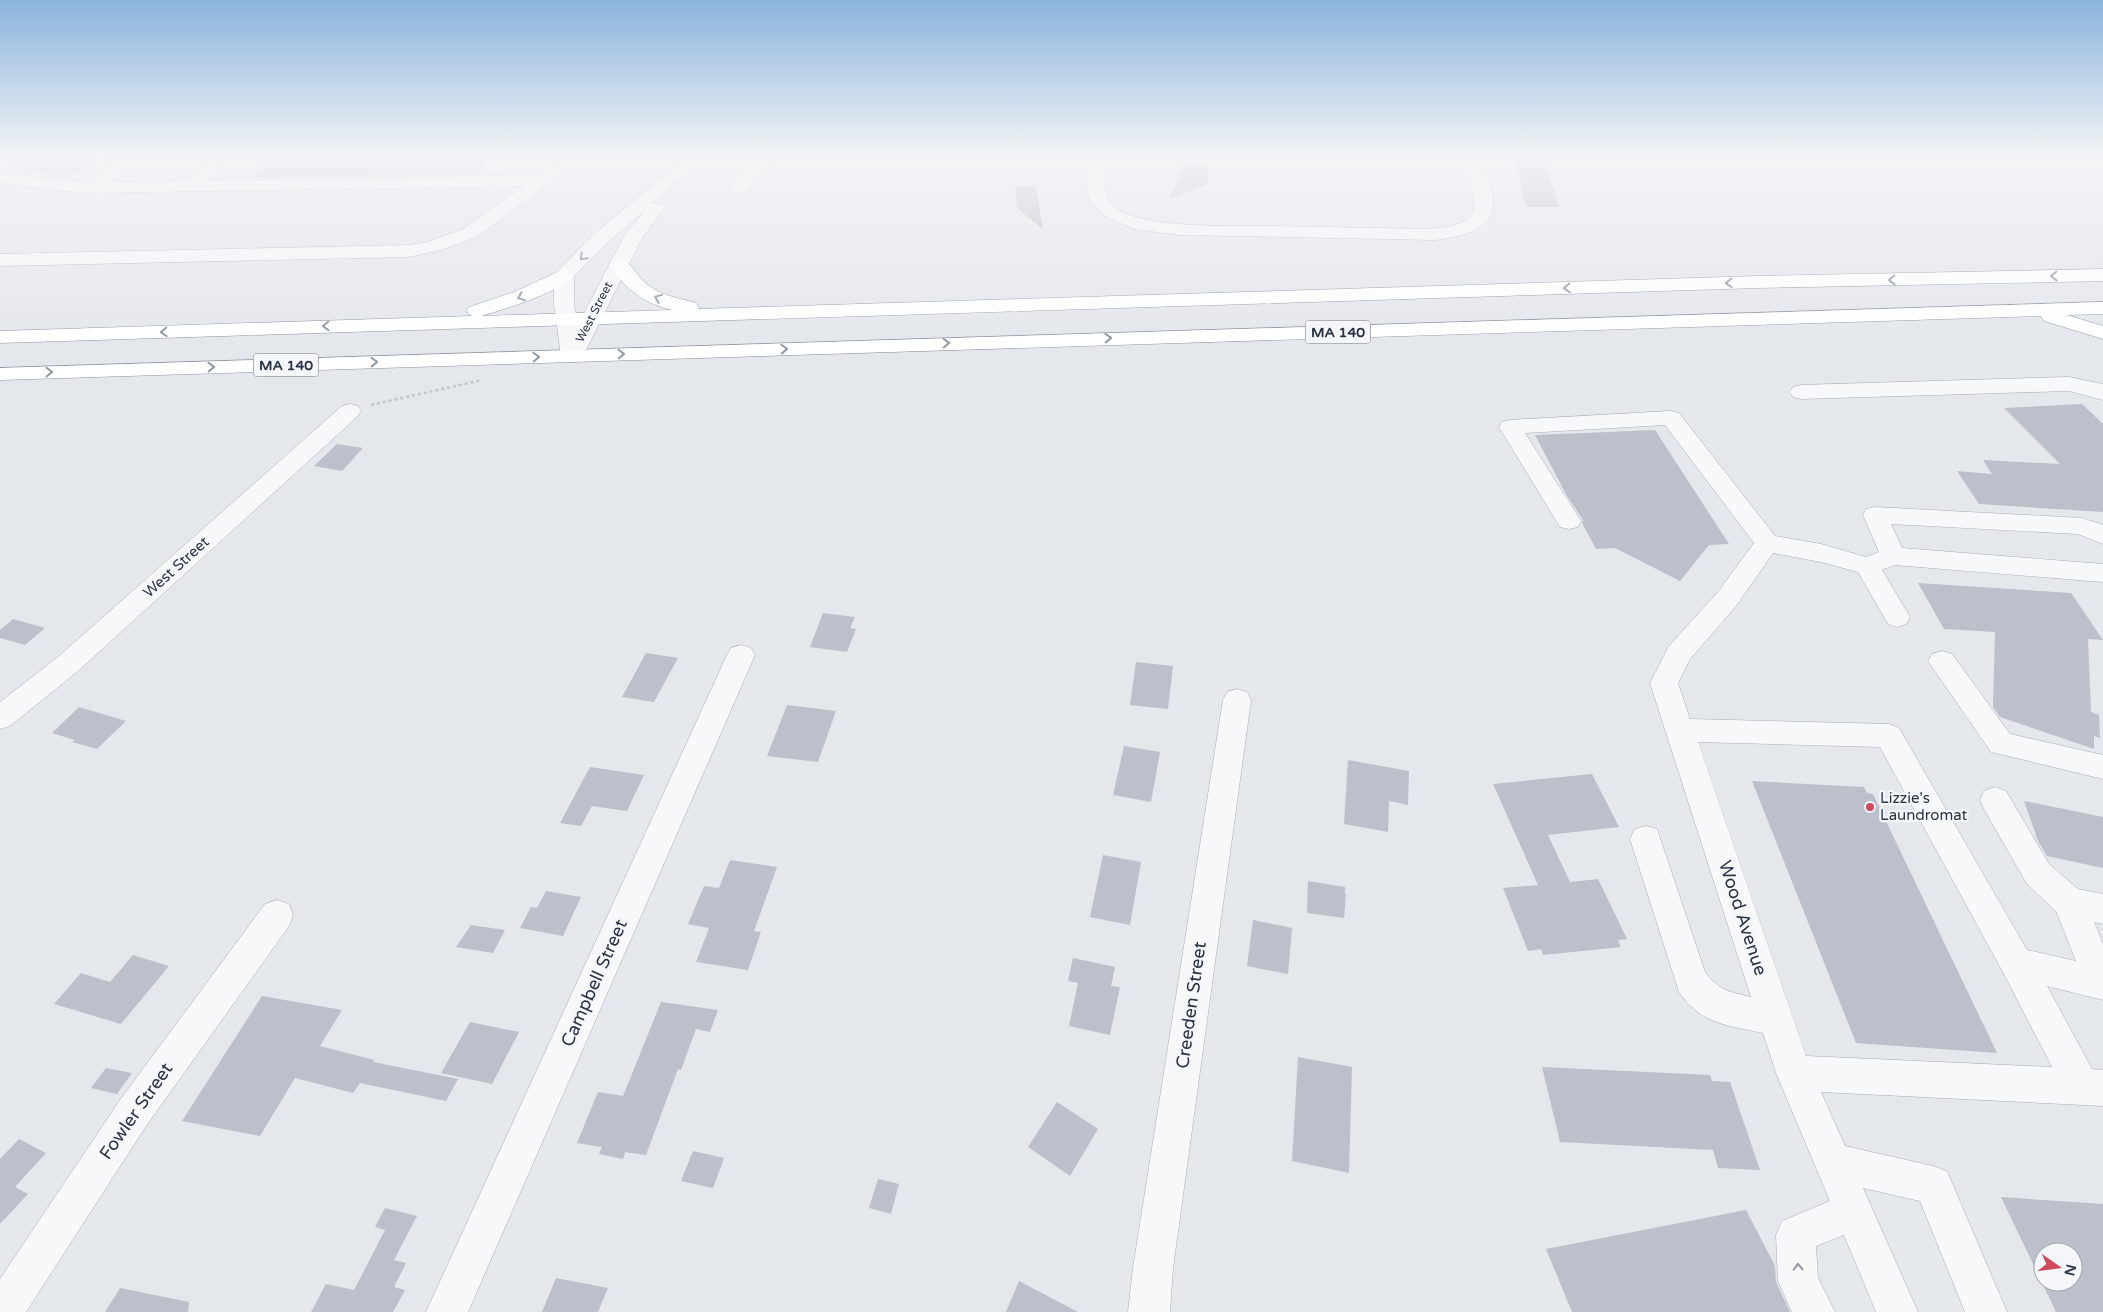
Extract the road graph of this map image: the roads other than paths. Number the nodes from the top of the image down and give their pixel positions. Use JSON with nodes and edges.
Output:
{"nodes":[{"id":1,"x":492,"y":216,"type":"edge"},
{"id":2,"x":627,"y":216,"type":"edge"},
{"id":3,"x":649,"y":216,"type":"edge"},
{"id":4,"x":1120,"y":216,"type":"edge"},
{"id":5,"x":1480,"y":216,"type":"edge"},
{"id":6,"x":0,"y":260,"type":"edge"},
{"id":7,"x":619,"y":264,"type":"junction"},
{"id":8,"x":564,"y":275,"type":"junction"},
{"id":9,"x":2103,"y":276,"type":"edge"},
{"id":10,"x":2103,"y":308,"type":"edge"},
{"id":11,"x":2023,"y":310,"type":"junction"},
{"id":12,"x":740,"y":314,"type":"junction"},
{"id":13,"x":592,"y":318,"type":"junction"},
{"id":14,"x":568,"y":319,"type":"junction"},
{"id":15,"x":434,"y":323,"type":"junction"},
{"id":16,"x":2103,"y":334,"type":"edge"},
{"id":17,"x":0,"y":337,"type":"edge"},
{"id":18,"x":572,"y":356,"type":"junction"},
{"id":19,"x":0,"y":374,"type":"edge"},
{"id":20,"x":1801,"y":392,"type":"dead end"},
{"id":21,"x":2103,"y":393,"type":"edge"},
{"id":22,"x":350,"y":411,"type":"road end"},
{"id":23,"x":1570,"y":521,"type":"dead end"},
{"id":24,"x":2103,"y":534,"type":"edge"},
{"id":25,"x":1767,"y":543,"type":"junction"},
{"id":26,"x":1893,"y":556,"type":"junction"},
{"id":27,"x":1867,"y":566,"type":"junction"},
{"id":28,"x":2103,"y":573,"type":"edge"},
{"id":29,"x":1898,"y":617,"type":"dead end"},
{"id":30,"x":741,"y":655,"type":"dead end"},
{"id":31,"x":1942,"y":661,"type":"dead end"},
{"id":32,"x":1236,"y":700,"type":"dead end"},
{"id":33,"x":0,"y":718,"type":"edge"},
{"id":34,"x":1680,"y":730,"type":"junction"},
{"id":35,"x":2103,"y":767,"type":"edge"},
{"id":36,"x":1995,"y":800,"type":"dead end"},
{"id":37,"x":1646,"y":839,"type":"dead end"},
{"id":38,"x":2069,"y":902,"type":"junction"},
{"id":39,"x":2103,"y":908,"type":"edge"},
{"id":40,"x":277,"y":916,"type":"dead end"},
{"id":41,"x":2016,"y":964,"type":"junction"},
{"id":42,"x":2103,"y":984,"type":"edge"},
{"id":43,"x":1776,"y":1019,"type":"junction"},
{"id":44,"x":1794,"y":1073,"type":"junction"},
{"id":45,"x":2092,"y":1087,"type":"edge"},
{"id":46,"x":1832,"y":1162,"type":"junction"},
{"id":47,"x":1854,"y":1211,"type":"junction"},
{"id":48,"x":2,"y":1312,"type":"edge"},
{"id":49,"x":447,"y":1312,"type":"edge"},
{"id":50,"x":1149,"y":1312,"type":"edge"},
{"id":51,"x":1814,"y":1312,"type":"edge"},
{"id":52,"x":1897,"y":1312,"type":"edge"},
{"id":53,"x":1986,"y":1312,"type":"edge"}],
"edges":[{"from":1,"to":6,"type":"street"},
{"from":2,"to":8,"type":"street","name":"West Street","one_way":true},
{"from":3,"to":7,"type":"street","name":"West Street"},
{"from":4,"to":5,"type":"street"},
{"from":12,"to":7,"type":"highway","one_way":true},
{"from":7,"to":13,"type":"street","name":"West Street"},
{"from":8,"to":14,"type":"street","name":"West Street"},
{"from":8,"to":15,"type":"highway","one_way":true},
{"from":9,"to":12,"type":"highway","one_way":true},
{"from":10,"to":11,"type":"highway","number":"MA 140"},
{"from":11,"to":16,"type":"highway"},
{"from":18,"to":11,"type":"highway","number":"MA 140","one_way":true},
{"from":12,"to":13,"type":"highway"},
{"from":13,"to":14,"type":"highway"},
{"from":13,"to":18,"type":"street","name":"West Street"},
{"from":14,"to":15,"type":"highway"},
{"from":14,"to":18,"type":"street","name":"West Street"},
{"from":15,"to":17,"type":"highway","one_way":true},
{"from":19,"to":18,"type":"highway","number":"MA 140","one_way":true},
{"from":20,"to":21,"type":"street"},
{"from":22,"to":33,"type":"street","name":"West Street"},
{"from":23,"to":25,"type":"street"},
{"from":24,"to":26,"type":"street"},
{"from":25,"to":27,"type":"street"},
{"from":25,"to":34,"type":"street","name":"Wood Avenue"},
{"from":26,"to":27,"type":"street"},
{"from":26,"to":28,"type":"street"},
{"from":27,"to":29,"type":"street"},
{"from":30,"to":49,"type":"street","name":"Campbell Street"},
{"from":31,"to":35,"type":"street"},
{"from":32,"to":50,"type":"street","name":"Creeden Street"},
{"from":34,"to":41,"type":"street"},
{"from":34,"to":43,"type":"street","name":"Wood Avenue"},
{"from":36,"to":38,"type":"street"},
{"from":37,"to":43,"type":"street"},
{"from":38,"to":39,"type":"street"},
{"from":38,"to":42,"type":"street"},
{"from":40,"to":48,"type":"street","name":"Fowler Street"},
{"from":41,"to":42,"type":"street"},
{"from":41,"to":45,"type":"street"},
{"from":43,"to":44,"type":"street","name":"Wood Avenue"},
{"from":44,"to":45,"type":"street"},
{"from":44,"to":46,"type":"street","name":"Wood Avenue"},
{"from":46,"to":47,"type":"street","name":"Wood Avenue"},
{"from":46,"to":53,"type":"street"},
{"from":51,"to":47,"type":"street","one_way":true},
{"from":47,"to":52,"type":"street","name":"Wood Avenue"}]}
